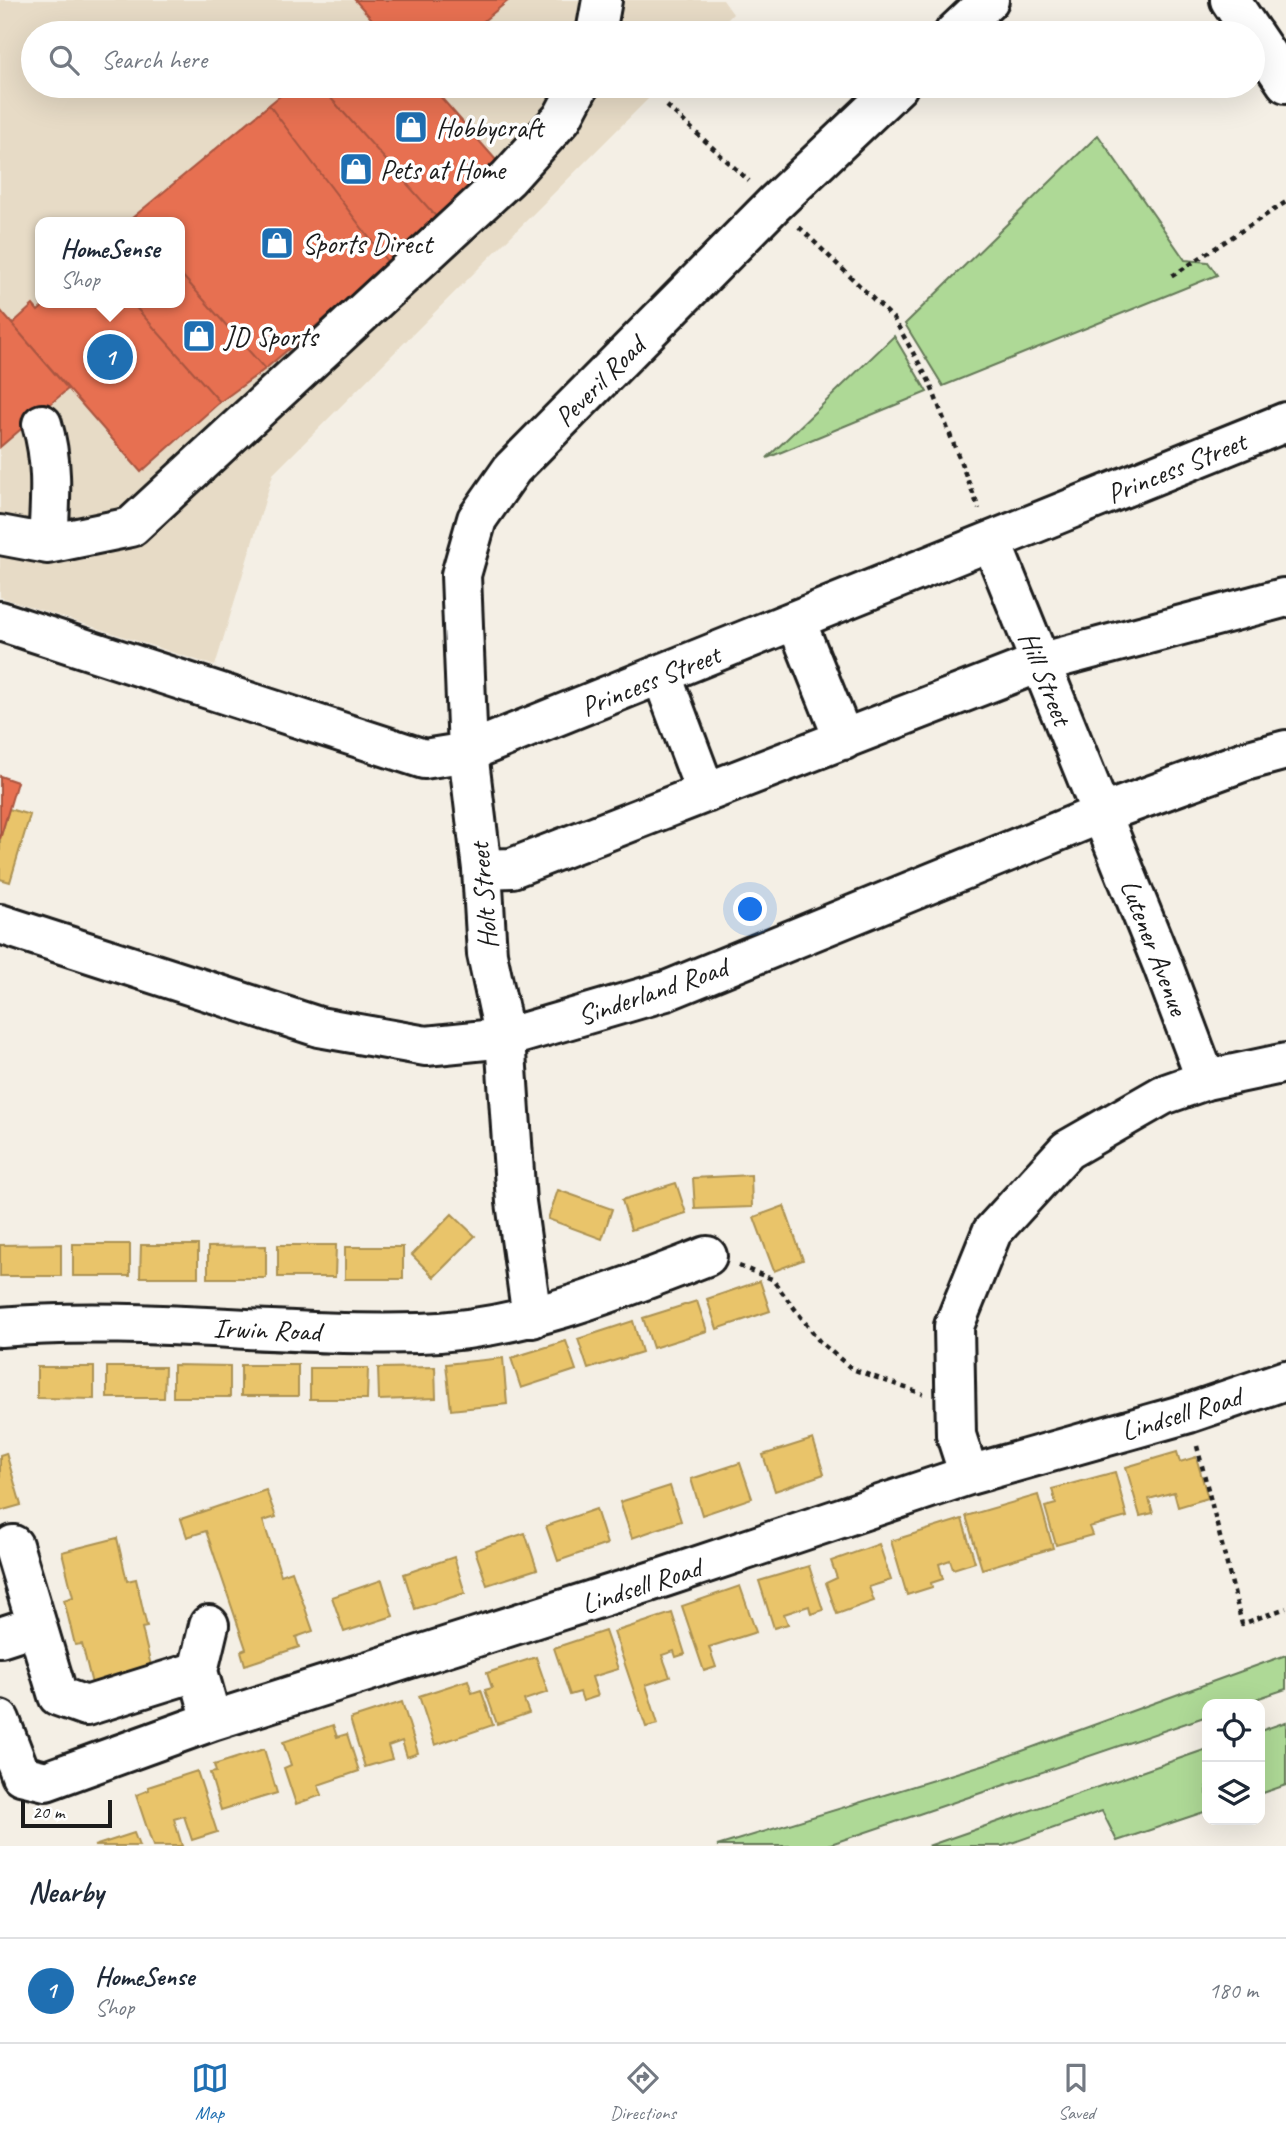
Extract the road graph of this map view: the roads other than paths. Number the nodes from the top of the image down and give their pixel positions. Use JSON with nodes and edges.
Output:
{"nodes":[{"id":1,"x":602,"y":0,"type":"edge"},
{"id":2,"x":989,"y":0,"type":"edge"},
{"id":3,"x":1230,"y":0,"type":"edge"},
{"id":4,"x":598,"y":21,"type":"edge"},
{"id":5,"x":967,"y":21,"type":"edge"},
{"id":6,"x":1244,"y":21,"type":"edge"},
{"id":7,"x":1265,"y":52,"type":"edge"},
{"id":8,"x":1286,"y":83,"type":"edge"},
{"id":9,"x":573,"y":98,"type":"edge"},
{"id":10,"x":885,"y":98,"type":"edge"},
{"id":11,"x":1286,"y":422,"type":"edge"},
{"id":12,"x":42,"y":424,"type":"dead end"},
{"id":13,"x":0,"y":535,"type":"edge"},
{"id":14,"x":992,"y":543,"type":"junction"},
{"id":15,"x":48,"y":544,"type":"junction"},
{"id":16,"x":1283,"y":598,"type":"dead end"},
{"id":17,"x":0,"y":621,"type":"edge"},
{"id":18,"x":796,"y":621,"type":"junction"},
{"id":19,"x":1039,"y":663,"type":"junction"},
{"id":20,"x":662,"y":676,"type":"junction"},
{"id":21,"x":844,"y":740,"type":"junction"},
{"id":22,"x":1286,"y":750,"type":"edge"},
{"id":23,"x":468,"y":752,"type":"junction"},
{"id":24,"x":706,"y":793,"type":"junction"},
{"id":25,"x":1102,"y":813,"type":"junction"},
{"id":26,"x":482,"y":869,"type":"junction"},
{"id":27,"x":0,"y":924,"type":"edge"},
{"id":28,"x":505,"y":1038,"type":"junction"},
{"id":29,"x":1286,"y":1063,"type":"edge"},
{"id":30,"x":1206,"y":1080,"type":"junction"},
{"id":31,"x":707,"y":1256,"type":"road end"},
{"id":32,"x":532,"y":1318,"type":"junction"},
{"id":33,"x":0,"y":1327,"type":"edge"},
{"id":34,"x":1286,"y":1380,"type":"edge"},
{"id":35,"x":970,"y":1475,"type":"junction"},
{"id":36,"x":13,"y":1545,"type":"dead end"},
{"id":37,"x":37,"y":1625,"type":"junction"},
{"id":38,"x":209,"y":1625,"type":"dead end"},
{"id":39,"x":0,"y":1637,"type":"edge"},
{"id":40,"x":198,"y":1671,"type":"junction"},
{"id":41,"x":0,"y":1720,"type":"edge"},
{"id":42,"x":212,"y":1721,"type":"junction"},
{"id":43,"x":11,"y":1781,"type":"edge"}],
"edges":[{"from":1,"to":4,"type":"street"},
{"from":2,"to":5,"type":"street"},
{"from":3,"to":6,"type":"street"},
{"from":7,"to":8,"type":"street"},
{"from":9,"to":15,"type":"street"},
{"from":10,"to":23,"type":"street","name":"Peveril Road"},
{"from":11,"to":14,"type":"street","name":"Princess Street"},
{"from":12,"to":15,"type":"street"},
{"from":13,"to":15,"type":"street"},
{"from":14,"to":18,"type":"street","name":"Princess Street"},
{"from":14,"to":19,"type":"street","name":"Hill Street"},
{"from":16,"to":19,"type":"street"},
{"from":17,"to":23,"type":"street","name":"Princess Street"},
{"from":18,"to":20,"type":"street","name":"Princess Street"},
{"from":18,"to":21,"type":"street"},
{"from":19,"to":21,"type":"street"},
{"from":19,"to":25,"type":"street","name":"Hill Street"},
{"from":20,"to":23,"type":"street","name":"Princess Street"},
{"from":20,"to":24,"type":"street"},
{"from":21,"to":24,"type":"street"},
{"from":22,"to":25,"type":"street","name":"Sinderland Road"},
{"from":23,"to":26,"type":"street","name":"Holt Street"},
{"from":24,"to":26,"type":"street"},
{"from":25,"to":28,"type":"street","name":"Sinderland Road"},
{"from":25,"to":30,"type":"street","name":"Lutener Avenue"},
{"from":26,"to":28,"type":"street","name":"Holt Street"},
{"from":27,"to":28,"type":"street","name":"Sinderland Road"},
{"from":28,"to":32,"type":"street"},
{"from":29,"to":30,"type":"street"},
{"from":30,"to":35,"type":"street"},
{"from":31,"to":32,"type":"street","name":"Irwin Road"},
{"from":32,"to":33,"type":"street","name":"Irwin Road"},
{"from":34,"to":35,"type":"street","name":"Lindsell Road"},
{"from":35,"to":42,"type":"street","name":"Lindsell Road"},
{"from":36,"to":37,"type":"street"},
{"from":37,"to":39,"type":"street"},
{"from":37,"to":40,"type":"street"},
{"from":38,"to":40,"type":"street"},
{"from":40,"to":42,"type":"street"},
{"from":41,"to":43,"type":"street"},
{"from":42,"to":43,"type":"street","name":"Lindsell Road"}]}
